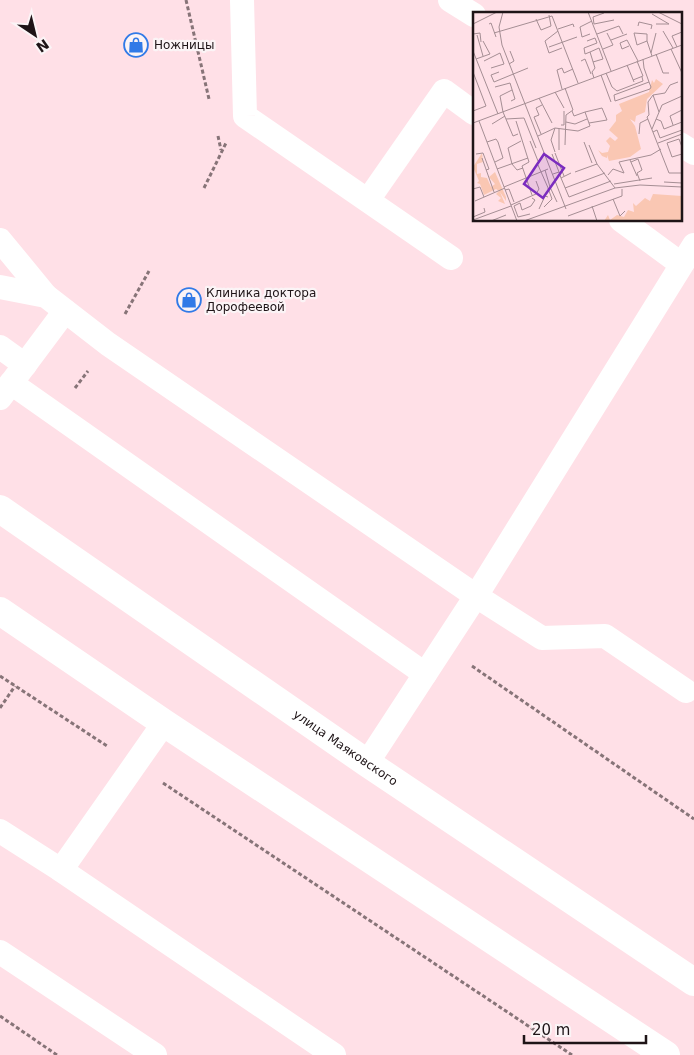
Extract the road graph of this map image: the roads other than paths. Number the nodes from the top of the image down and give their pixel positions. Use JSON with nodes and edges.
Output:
{"nodes":[{"id":1,"x":242,"y":0,"type":"edge"},
{"id":2,"x":450,"y":0,"type":"edge"},
{"id":3,"x":473,"y":14,"type":"edge"},
{"id":4,"x":473,"y":112,"type":"edge"},
{"id":5,"x":682,"y":145,"type":"edge"},
{"id":6,"x":694,"y":153,"type":"edge"},
{"id":7,"x":368,"y":200,"type":"junction"},
{"id":8,"x":621,"y":221,"type":"edge"},
{"id":9,"x":0,"y":240,"type":"edge"},
{"id":10,"x":694,"y":245,"type":"edge"},
{"id":11,"x":451,"y":258,"type":"dead end"},
{"id":12,"x":681,"y":264,"type":"junction"},
{"id":13,"x":0,"y":287,"type":"edge"},
{"id":14,"x":46,"y":296,"type":"junction"},
{"id":15,"x":65,"y":311,"type":"junction"},
{"id":16,"x":0,"y":347,"type":"edge"},
{"id":17,"x":12,"y":382,"type":"edge"},
{"id":18,"x":0,"y":509,"type":"edge"},
{"id":19,"x":476,"y":596,"type":"junction"},
{"id":20,"x":0,"y":611,"type":"edge"},
{"id":21,"x":425,"y":674,"type":"junction"},
{"id":22,"x":686,"y":691,"type":"dead end"},
{"id":23,"x":164,"y":722,"type":"junction"},
{"id":24,"x":367,"y":763,"type":"junction"},
{"id":25,"x":0,"y":831,"type":"edge"},
{"id":26,"x":61,"y":870,"type":"junction"},
{"id":27,"x":0,"y":952,"type":"edge"},
{"id":28,"x":694,"y":982,"type":"edge"},
{"id":29,"x":154,"y":1055,"type":"edge"},
{"id":30,"x":334,"y":1055,"type":"edge"},
{"id":31,"x":666,"y":1055,"type":"edge"}],
"edges":[{"from":1,"to":7,"type":"lane"},
{"from":2,"to":3,"type":"lane"},
{"from":4,"to":7,"type":"lane"},
{"from":5,"to":6,"type":"lane"},
{"from":7,"to":11,"type":"lane"},
{"from":8,"to":12,"type":"lane"},
{"from":9,"to":14,"type":"lane"},
{"from":10,"to":12,"type":"lane"},
{"from":12,"to":19,"type":"lane"},
{"from":13,"to":14,"type":"lane"},
{"from":14,"to":15,"type":"lane"},
{"from":15,"to":17,"type":"lane"},
{"from":15,"to":19,"type":"lane"},
{"from":16,"to":17,"type":"lane"},
{"from":17,"to":21,"type":"lane"},
{"from":18,"to":24,"type":"main road","name":"улица Маяковского"},
{"from":19,"to":21,"type":"lane"},
{"from":19,"to":22,"type":"lane"},
{"from":20,"to":23,"type":"main road"},
{"from":21,"to":24,"type":"lane"},
{"from":23,"to":26,"type":"lane"},
{"from":23,"to":31,"type":"main road"},
{"from":24,"to":28,"type":"main road","name":"улица Маяковского"},
{"from":25,"to":26,"type":"lane"},
{"from":26,"to":30,"type":"lane"},
{"from":27,"to":29,"type":"lane"}]}
